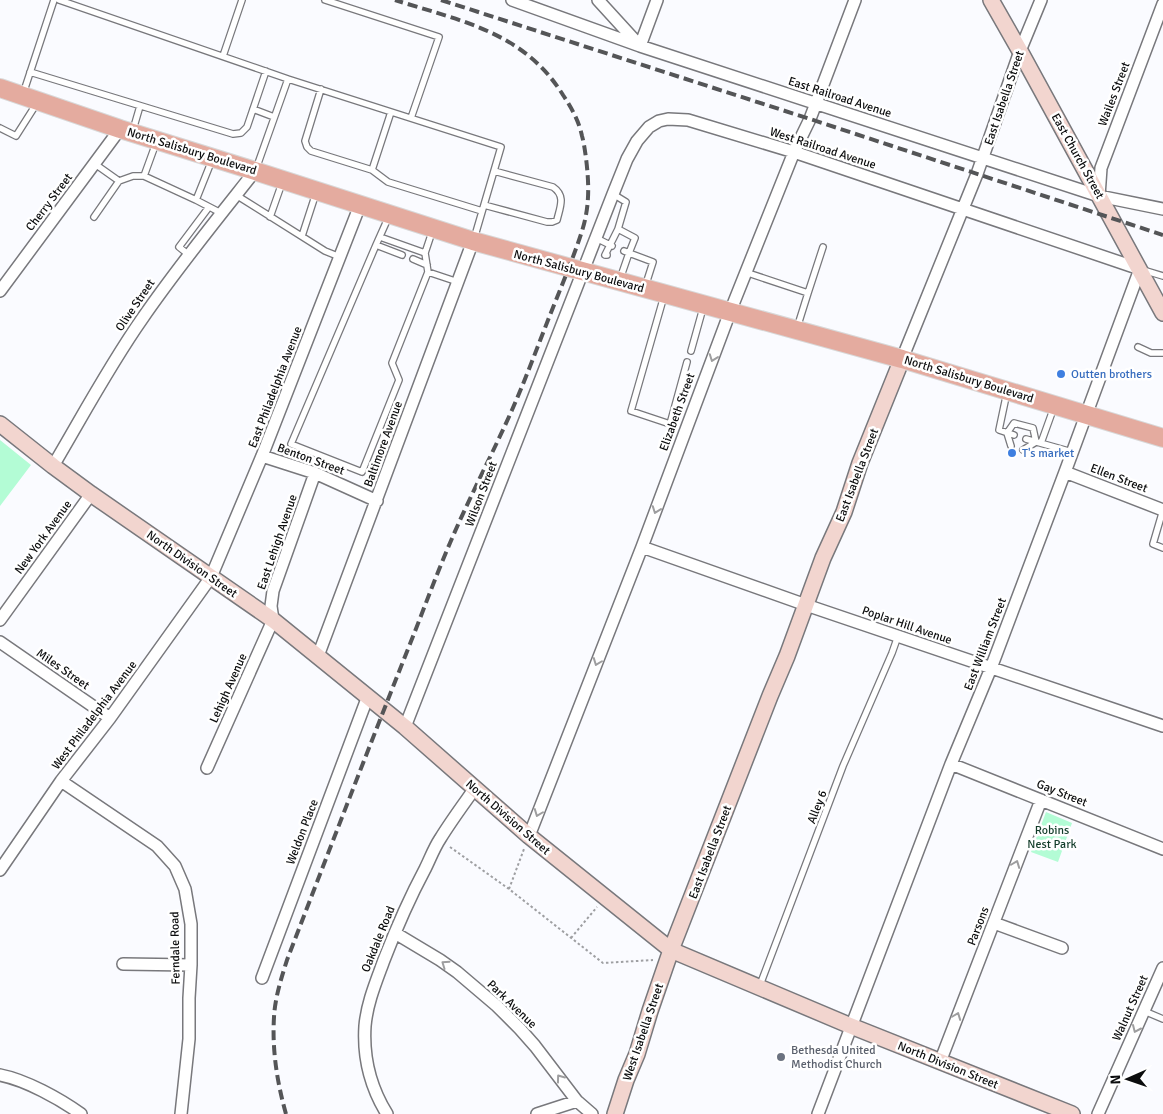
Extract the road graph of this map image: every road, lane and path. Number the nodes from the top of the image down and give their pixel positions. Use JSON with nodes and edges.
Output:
{"nodes":[{"id":1,"x":54,"y":0,"type":"edge"},
{"id":2,"x":59,"y":0,"type":"edge"},
{"id":3,"x":242,"y":0,"type":"edge"},
{"id":4,"x":325,"y":0,"type":"edge"},
{"id":5,"x":512,"y":0,"type":"edge"},
{"id":6,"x":598,"y":0,"type":"edge"},
{"id":7,"x":657,"y":0,"type":"edge"},
{"id":8,"x":855,"y":0,"type":"edge"},
{"id":9,"x":991,"y":0,"type":"edge"},
{"id":10,"x":1041,"y":0,"type":"edge"},
{"id":11,"x":1163,"y":4,"type":"edge"},
{"id":12,"x":640,"y":46,"type":"junction"},
{"id":13,"x":1020,"y":51,"type":"junction"},
{"id":14,"x":223,"y":56,"type":"junction"},
{"id":15,"x":266,"y":71,"type":"junction"},
{"id":16,"x":30,"y":72,"type":"junction"},
{"id":17,"x":288,"y":78,"type":"junction"},
{"id":18,"x":321,"y":89,"type":"junction"},
{"id":19,"x":14,"y":94,"type":"edge"},
{"id":20,"x":816,"y":104,"type":"junction"},
{"id":21,"x":140,"y":106,"type":"junction"},
{"id":22,"x":253,"y":109,"type":"junction"},
{"id":23,"x":392,"y":112,"type":"junction"},
{"id":24,"x":274,"y":116,"type":"junction"},
{"id":25,"x":411,"y":118,"type":"junction"},
{"id":26,"x":0,"y":128,"type":"edge"},
{"id":27,"x":126,"y":131,"type":"junction"},
{"id":28,"x":157,"y":140,"type":"junction"},
{"id":29,"x":794,"y":152,"type":"junction"},
{"id":30,"x":983,"y":157,"type":"junction"},
{"id":31,"x":213,"y":158,"type":"junction"},
{"id":32,"x":95,"y":164,"type":"junction"},
{"id":33,"x":372,"y":170,"type":"junction"},
{"id":34,"x":256,"y":171,"type":"junction"},
{"id":35,"x":494,"y":171,"type":"junction"},
{"id":36,"x":144,"y":176,"type":"junction"},
{"id":37,"x":283,"y":180,"type":"junction"},
{"id":38,"x":119,"y":181,"type":"junction"},
{"id":39,"x":317,"y":191,"type":"junction"},
{"id":40,"x":613,"y":194,"type":"junction"},
{"id":41,"x":236,"y":195,"type":"junction"},
{"id":42,"x":1099,"y":196,"type":"junction"},
{"id":43,"x":196,"y":200,"type":"junction"},
{"id":44,"x":360,"y":205,"type":"junction"},
{"id":45,"x":210,"y":207,"type":"junction"},
{"id":46,"x":483,"y":208,"type":"junction"},
{"id":47,"x":962,"y":209,"type":"junction"},
{"id":48,"x":1163,"y":209,"type":"edge"},
{"id":49,"x":221,"y":214,"type":"junction"},
{"id":50,"x":389,"y":214,"type":"junction"},
{"id":51,"x":270,"y":216,"type":"junction"},
{"id":52,"x":94,"y":217,"type":"dead end"},
{"id":53,"x":434,"y":228,"type":"junction"},
{"id":54,"x":618,"y":229,"type":"junction"},
{"id":55,"x":302,"y":236,"type":"junction"},
{"id":56,"x":380,"y":237,"type":"junction"},
{"id":57,"x":596,"y":238,"type":"junction"},
{"id":58,"x":473,"y":241,"type":"junction"},
{"id":59,"x":376,"y":245,"type":"junction"},
{"id":60,"x":611,"y":245,"type":"junction"},
{"id":61,"x":823,"y":247,"type":"dead end"},
{"id":62,"x":626,"y":252,"type":"junction"},
{"id":63,"x":424,"y":253,"type":"junction"},
{"id":64,"x":189,"y":255,"type":"junction"},
{"id":65,"x":402,"y":255,"type":"dead end"},
{"id":66,"x":607,"y":255,"type":"dead end"},
{"id":67,"x":340,"y":257,"type":"junction"},
{"id":68,"x":413,"y":259,"type":"dead end"},
{"id":69,"x":427,"y":264,"type":"junction"},
{"id":70,"x":1140,"y":269,"type":"junction"},
{"id":71,"x":428,"y":272,"type":"junction"},
{"id":72,"x":583,"y":272,"type":"junction"},
{"id":73,"x":746,"y":272,"type":"junction"},
{"id":74,"x":1163,"y":276,"type":"edge"},
{"id":75,"x":458,"y":282,"type":"junction"},
{"id":76,"x":619,"y":282,"type":"junction"},
{"id":77,"x":644,"y":289,"type":"junction"},
{"id":78,"x":0,"y":290,"type":"edge"},
{"id":79,"x":808,"y":293,"type":"junction"},
{"id":80,"x":665,"y":294,"type":"junction"},
{"id":81,"x":704,"y":305,"type":"junction"},
{"id":82,"x":730,"y":312,"type":"junction"},
{"id":83,"x":1163,"y":313,"type":"edge"},
{"id":84,"x":796,"y":330,"type":"junction"},
{"id":85,"x":1138,"y":347,"type":"dead end"},
{"id":86,"x":690,"y":351,"type":"dead end"},
{"id":87,"x":1163,"y":353,"type":"edge"},
{"id":88,"x":902,"y":359,"type":"junction"},
{"id":89,"x":687,"y":362,"type":"dead end"},
{"id":90,"x":1007,"y":391,"type":"junction"},
{"id":91,"x":1055,"y":405,"type":"junction"},
{"id":92,"x":1087,"y":415,"type":"junction"},
{"id":93,"x":0,"y":424,"type":"edge"},
{"id":94,"x":1007,"y":433,"type":"junction"},
{"id":95,"x":1014,"y":435,"type":"dead end"},
{"id":96,"x":1163,"y":438,"type":"edge"},
{"id":97,"x":1026,"y":439,"type":"dead end"},
{"id":98,"x":1038,"y":442,"type":"junction"},
{"id":99,"x":1010,"y":446,"type":"dead end"},
{"id":100,"x":1023,"y":450,"type":"dead end"},
{"id":101,"x":1072,"y":452,"type":"junction"},
{"id":102,"x":262,"y":456,"type":"junction"},
{"id":103,"x":53,"y":466,"type":"junction"},
{"id":104,"x":1065,"y":472,"type":"junction"},
{"id":105,"x":316,"y":473,"type":"junction"},
{"id":106,"x":91,"y":494,"type":"junction"},
{"id":107,"x":377,"y":501,"type":"junction"},
{"id":108,"x":1163,"y":510,"type":"edge"},
{"id":109,"x":642,"y":547,"type":"junction"},
{"id":110,"x":1163,"y":548,"type":"edge"},
{"id":111,"x":211,"y":577,"type":"junction"},
{"id":112,"x":806,"y":605,"type":"junction"},
{"id":113,"x":0,"y":620,"type":"edge"},
{"id":114,"x":273,"y":620,"type":"junction"},
{"id":115,"x":898,"y":636,"type":"junction"},
{"id":116,"x":0,"y":642,"type":"edge"},
{"id":117,"x":318,"y":656,"type":"junction"},
{"id":118,"x":991,"y":668,"type":"junction"},
{"id":119,"x":368,"y":696,"type":"junction"},
{"id":120,"x":110,"y":718,"type":"junction"},
{"id":121,"x":1163,"y":726,"type":"edge"},
{"id":122,"x":405,"y":727,"type":"junction"},
{"id":123,"x":951,"y":764,"type":"junction"},
{"id":124,"x":207,"y":768,"type":"dead end"},
{"id":125,"x":61,"y":781,"type":"junction"},
{"id":126,"x":474,"y":788,"type":"junction"},
{"id":127,"x":1041,"y":800,"type":"junction"},
{"id":128,"x":529,"y":836,"type":"junction"},
{"id":129,"x":440,"y":840,"type":"junction"},
{"id":130,"x":1163,"y":848,"type":"edge"},
{"id":131,"x":0,"y":870,"type":"edge"},
{"id":132,"x":509,"y":889,"type":"junction"},
{"id":133,"x":605,"y":898,"type":"junction"},
{"id":134,"x":994,"y":923,"type":"junction"},
{"id":135,"x":394,"y":933,"type":"junction"},
{"id":136,"x":571,"y":938,"type":"junction"},
{"id":137,"x":1062,"y":948,"type":"dead end"},
{"id":138,"x":670,"y":955,"type":"junction"},
{"id":139,"x":124,"y":964,"type":"dead end"},
{"id":140,"x":191,"y":965,"type":"junction"},
{"id":141,"x":1163,"y":968,"type":"edge"},
{"id":142,"x":262,"y":978,"type":"dead end"},
{"id":143,"x":759,"y":987,"type":"junction"},
{"id":144,"x":1144,"y":1011,"type":"junction"},
{"id":145,"x":1163,"y":1019,"type":"edge"},
{"id":146,"x":851,"y":1026,"type":"junction"},
{"id":147,"x":940,"y":1062,"type":"junction"},
{"id":148,"x":0,"y":1075,"type":"edge"},
{"id":149,"x":577,"y":1100,"type":"junction"},
{"id":150,"x":81,"y":1114,"type":"edge"},
{"id":151,"x":181,"y":1114,"type":"edge"},
{"id":152,"x":387,"y":1114,"type":"edge"},
{"id":153,"x":537,"y":1114,"type":"edge"},
{"id":154,"x":592,"y":1114,"type":"edge"},
{"id":155,"x":615,"y":1114,"type":"edge"},
{"id":156,"x":818,"y":1114,"type":"edge"},
{"id":157,"x":1072,"y":1114,"type":"edge"},
{"id":158,"x":1098,"y":1114,"type":"edge"}],
"edges":[{"from":1,"to":16,"type":"lane"},
{"from":2,"to":14,"type":"lane"},
{"from":3,"to":14,"type":"lane"},
{"from":4,"to":25,"type":"lane"},
{"from":5,"to":12,"type":"street","name":"East Railroad Avenue"},
{"from":6,"to":12,"type":"street"},
{"from":7,"to":12,"type":"street"},
{"from":8,"to":20,"type":"street","name":"Elizabeth Street"},
{"from":9,"to":13,"type":"street","name":"East Church Street"},
{"from":10,"to":13,"type":"street","name":"East Isabella Street"},
{"from":11,"to":42,"type":"street","name":"Wailes Street"},
{"from":12,"to":20,"type":"street","name":"East Railroad Avenue"},
{"from":13,"to":30,"type":"street","name":"East Isabella Street"},
{"from":13,"to":42,"type":"street","name":"East Church Street"},
{"from":14,"to":15,"type":"lane"},
{"from":15,"to":17,"type":"lane"},
{"from":15,"to":22,"type":"lane"},
{"from":16,"to":19,"type":"lane"},
{"from":16,"to":21,"type":"lane"},
{"from":17,"to":18,"type":"lane"},
{"from":17,"to":24,"type":"lane"},
{"from":18,"to":23,"type":"lane"},
{"from":18,"to":33,"type":"lane"},
{"from":19,"to":26,"type":"lane"},
{"from":19,"to":27,"type":"main road","name":"North Salisbury Boulevard"},
{"from":20,"to":29,"type":"street","name":"Elizabeth Street"},
{"from":20,"to":30,"type":"street","name":"East Railroad Avenue"},
{"from":21,"to":22,"type":"lane"},
{"from":21,"to":27,"type":"lane"},
{"from":22,"to":24,"type":"lane"},
{"from":23,"to":25,"type":"lane"},
{"from":23,"to":33,"type":"lane"},
{"from":24,"to":34,"type":"lane"},
{"from":25,"to":35,"type":"lane"},
{"from":27,"to":28,"type":"main road","name":"North Salisbury Boulevard"},
{"from":27,"to":32,"type":"street","name":"Cherry Street"},
{"from":28,"to":31,"type":"main road","name":"North Salisbury Boulevard"},
{"from":28,"to":36,"type":"lane"},
{"from":29,"to":40,"type":"street","name":"West Railroad Avenue"},
{"from":29,"to":47,"type":"street","name":"West Railroad Avenue"},
{"from":29,"to":73,"type":"street","name":"Elizabeth Street"},
{"from":30,"to":42,"type":"street","name":"East Railroad Avenue"},
{"from":30,"to":47,"type":"street","name":"East Isabella Street"},
{"from":31,"to":34,"type":"main road","name":"North Salisbury Boulevard"},
{"from":31,"to":43,"type":"lane"},
{"from":32,"to":38,"type":"lane"},
{"from":32,"to":78,"type":"street","name":"Cherry Street"},
{"from":33,"to":46,"type":"lane"},
{"from":34,"to":37,"type":"main road","name":"North Salisbury Boulevard"},
{"from":34,"to":41,"type":"street","name":"Olive Street"},
{"from":35,"to":46,"type":"lane"},
{"from":35,"to":46,"type":"lane"},
{"from":36,"to":38,"type":"lane"},
{"from":36,"to":43,"type":"lane"},
{"from":37,"to":39,"type":"main road","name":"North Salisbury Boulevard"},
{"from":37,"to":51,"type":"lane"},
{"from":38,"to":52,"type":"lane"},
{"from":39,"to":44,"type":"main road","name":"North Salisbury Boulevard"},
{"from":39,"to":55,"type":"lane"},
{"from":40,"to":54,"type":"lane"},
{"from":40,"to":57,"type":"street","name":"West Railroad Avenue"},
{"from":41,"to":49,"type":"street","name":"Olive Street"},
{"from":41,"to":51,"type":"lane"},
{"from":42,"to":48,"type":"street","name":"East Railroad Avenue"},
{"from":42,"to":70,"type":"street","name":"East Church Street"},
{"from":43,"to":45,"type":"lane"},
{"from":44,"to":50,"type":"main road","name":"North Salisbury Boulevard"},
{"from":44,"to":67,"type":"street","name":"East Philadelphia Avenue"},
{"from":45,"to":49,"type":"lane"},
{"from":45,"to":64,"type":"lane"},
{"from":46,"to":58,"type":"lane"},
{"from":47,"to":70,"type":"street","name":"West Railroad Avenue"},
{"from":47,"to":88,"type":"street","name":"East Isabella Street"},
{"from":49,"to":64,"type":"street","name":"Olive Street"},
{"from":50,"to":53,"type":"main road","name":"North Salisbury Boulevard"},
{"from":50,"to":56,"type":"lane"},
{"from":51,"to":55,"type":"lane"},
{"from":53,"to":58,"type":"main road","name":"North Salisbury Boulevard"},
{"from":53,"to":63,"type":"lane"},
{"from":54,"to":60,"type":"lane"},
{"from":54,"to":62,"type":"lane"},
{"from":55,"to":67,"type":"lane"},
{"from":56,"to":59,"type":"lane"},
{"from":56,"to":63,"type":"lane"},
{"from":57,"to":60,"type":"lane"},
{"from":57,"to":72,"type":"street","name":"West Railroad Avenue"},
{"from":58,"to":72,"type":"main road","name":"North Salisbury Boulevard"},
{"from":58,"to":75,"type":"street","name":"Baltimore Avenue"},
{"from":59,"to":65,"type":"lane"},
{"from":59,"to":71,"type":"lane"},
{"from":60,"to":66,"type":"lane"},
{"from":61,"to":79,"type":"lane"},
{"from":62,"to":76,"type":"lane"},
{"from":62,"to":77,"type":"lane"},
{"from":63,"to":69,"type":"lane"},
{"from":64,"to":103,"type":"street","name":"Olive Street"},
{"from":67,"to":102,"type":"street","name":"East Philadelphia Avenue"},
{"from":68,"to":69,"type":"lane"},
{"from":69,"to":71,"type":"lane"},
{"from":70,"to":74,"type":"lane"},
{"from":70,"to":83,"type":"street","name":"East Church Street"},
{"from":70,"to":92,"type":"street","name":"East William Street"},
{"from":71,"to":75,"type":"lane"},
{"from":72,"to":76,"type":"main road","name":"North Salisbury Boulevard"},
{"from":72,"to":122,"type":"street","name":"Wilson Street"},
{"from":73,"to":79,"type":"lane"},
{"from":73,"to":82,"type":"street","name":"Elizabeth Street"},
{"from":75,"to":107,"type":"street","name":"Baltimore Avenue"},
{"from":76,"to":77,"type":"main road","name":"North Salisbury Boulevard"},
{"from":77,"to":80,"type":"main road","name":"North Salisbury Boulevard"},
{"from":79,"to":84,"type":"lane"},
{"from":80,"to":81,"type":"main road","name":"North Salisbury Boulevard"},
{"from":80,"to":89,"type":"lane"},
{"from":81,"to":82,"type":"main road","name":"North Salisbury Boulevard"},
{"from":81,"to":86,"type":"lane"},
{"from":82,"to":84,"type":"main road","name":"North Salisbury Boulevard"},
{"from":82,"to":109,"type":"street","name":"Elizabeth Street","one_way":true},
{"from":84,"to":88,"type":"main road","name":"North Salisbury Boulevard"},
{"from":85,"to":87,"type":"lane"},
{"from":88,"to":90,"type":"main road","name":"North Salisbury Boulevard"},
{"from":88,"to":112,"type":"street","name":"East Isabella Street"},
{"from":90,"to":91,"type":"main road","name":"North Salisbury Boulevard"},
{"from":90,"to":94,"type":"lane"},
{"from":91,"to":92,"type":"main road","name":"North Salisbury Boulevard"},
{"from":91,"to":98,"type":"lane"},
{"from":92,"to":96,"type":"main road","name":"North Salisbury Boulevard"},
{"from":92,"to":101,"type":"street","name":"East William Street"},
{"from":93,"to":103,"type":"street","name":"North Division Street"},
{"from":94,"to":95,"type":"lane"},
{"from":94,"to":98,"type":"lane"},
{"from":94,"to":99,"type":"lane"},
{"from":97,"to":98,"type":"lane"},
{"from":98,"to":100,"type":"lane"},
{"from":98,"to":101,"type":"lane"},
{"from":101,"to":104,"type":"street","name":"East William Street"},
{"from":102,"to":105,"type":"street","name":"Benton Street"},
{"from":102,"to":111,"type":"street","name":"East Philadelphia Avenue"},
{"from":103,"to":106,"type":"street","name":"North Division Street"},
{"from":104,"to":108,"type":"street","name":"Ellen Street"},
{"from":104,"to":118,"type":"street","name":"East William Street"},
{"from":105,"to":107,"type":"street","name":"Benton Street"},
{"from":105,"to":114,"type":"street","name":"East Lehigh Avenue"},
{"from":106,"to":111,"type":"street","name":"North Division Street"},
{"from":106,"to":113,"type":"street","name":"New York Avenue"},
{"from":107,"to":117,"type":"street","name":"Baltimore Avenue"},
{"from":108,"to":110,"type":"lane"},
{"from":109,"to":112,"type":"street","name":"Poplar Hill Avenue"},
{"from":109,"to":128,"type":"street","name":"Elizabeth Street","one_way":true},
{"from":111,"to":114,"type":"street","name":"North Division Street"},
{"from":111,"to":120,"type":"street","name":"West Philadelphia Avenue"},
{"from":112,"to":115,"type":"street","name":"Poplar Hill Avenue"},
{"from":112,"to":138,"type":"street","name":"East Isabella Street"},
{"from":114,"to":117,"type":"street","name":"North Division Street"},
{"from":114,"to":124,"type":"street","name":"Lehigh Avenue"},
{"from":115,"to":118,"type":"street","name":"Poplar Hill Avenue"},
{"from":115,"to":143,"type":"lane","name":"Alley 6"},
{"from":116,"to":120,"type":"street","name":"Miles Street"},
{"from":117,"to":119,"type":"street","name":"North Division Street"},
{"from":118,"to":121,"type":"street","name":"Poplar Hill Avenue"},
{"from":118,"to":123,"type":"street","name":"East William Street"},
{"from":119,"to":122,"type":"street","name":"North Division Street"},
{"from":119,"to":142,"type":"street","name":"Weldon Place"},
{"from":120,"to":125,"type":"street","name":"West Philadelphia Avenue"},
{"from":122,"to":126,"type":"street","name":"North Division Street"},
{"from":123,"to":127,"type":"street","name":"Gay Street"},
{"from":123,"to":146,"type":"street","name":"East William Street"},
{"from":125,"to":131,"type":"street","name":"West Philadelphia Avenue"},
{"from":125,"to":140,"type":"street","name":"Ferndale Road"},
{"from":126,"to":128,"type":"street","name":"North Division Street"},
{"from":126,"to":129,"type":"street","name":"Oakdale Road"},
{"from":127,"to":130,"type":"street","name":"Gay Street"},
{"from":134,"to":127,"type":"street","name":"Parsons","one_way":true},
{"from":128,"to":132,"type":"path"},
{"from":128,"to":133,"type":"street","name":"North Division Street"},
{"from":129,"to":132,"type":"path"},
{"from":129,"to":135,"type":"street","name":"Oakdale Road"},
{"from":132,"to":136,"type":"path"},
{"from":133,"to":136,"type":"path"},
{"from":133,"to":138,"type":"street","name":"North Division Street"},
{"from":134,"to":137,"type":"street"},
{"from":147,"to":134,"type":"street","name":"Parsons","one_way":true},
{"from":149,"to":135,"type":"street","name":"Park Avenue","one_way":true},
{"from":135,"to":152,"type":"street","name":"Oakdale Road"},
{"from":136,"to":138,"type":"path"},
{"from":138,"to":143,"type":"street","name":"North Division Street"},
{"from":138,"to":155,"type":"street","name":"West Isabella Street"},
{"from":139,"to":140,"type":"street"},
{"from":140,"to":151,"type":"street","name":"Ferndale Road"},
{"from":141,"to":144,"type":"street","name":"Walnut Street"},
{"from":143,"to":146,"type":"street","name":"North Division Street"},
{"from":144,"to":145,"type":"lane"},
{"from":144,"to":158,"type":"street","name":"Walnut Street","one_way":true},
{"from":146,"to":147,"type":"street","name":"North Division Street"},
{"from":146,"to":156,"type":"street","name":"East William Street"},
{"from":147,"to":157,"type":"street","name":"North Division Street"},
{"from":148,"to":150,"type":"street"},
{"from":149,"to":153,"type":"street"},
{"from":149,"to":154,"type":"street","name":"Park Avenue"}]}
